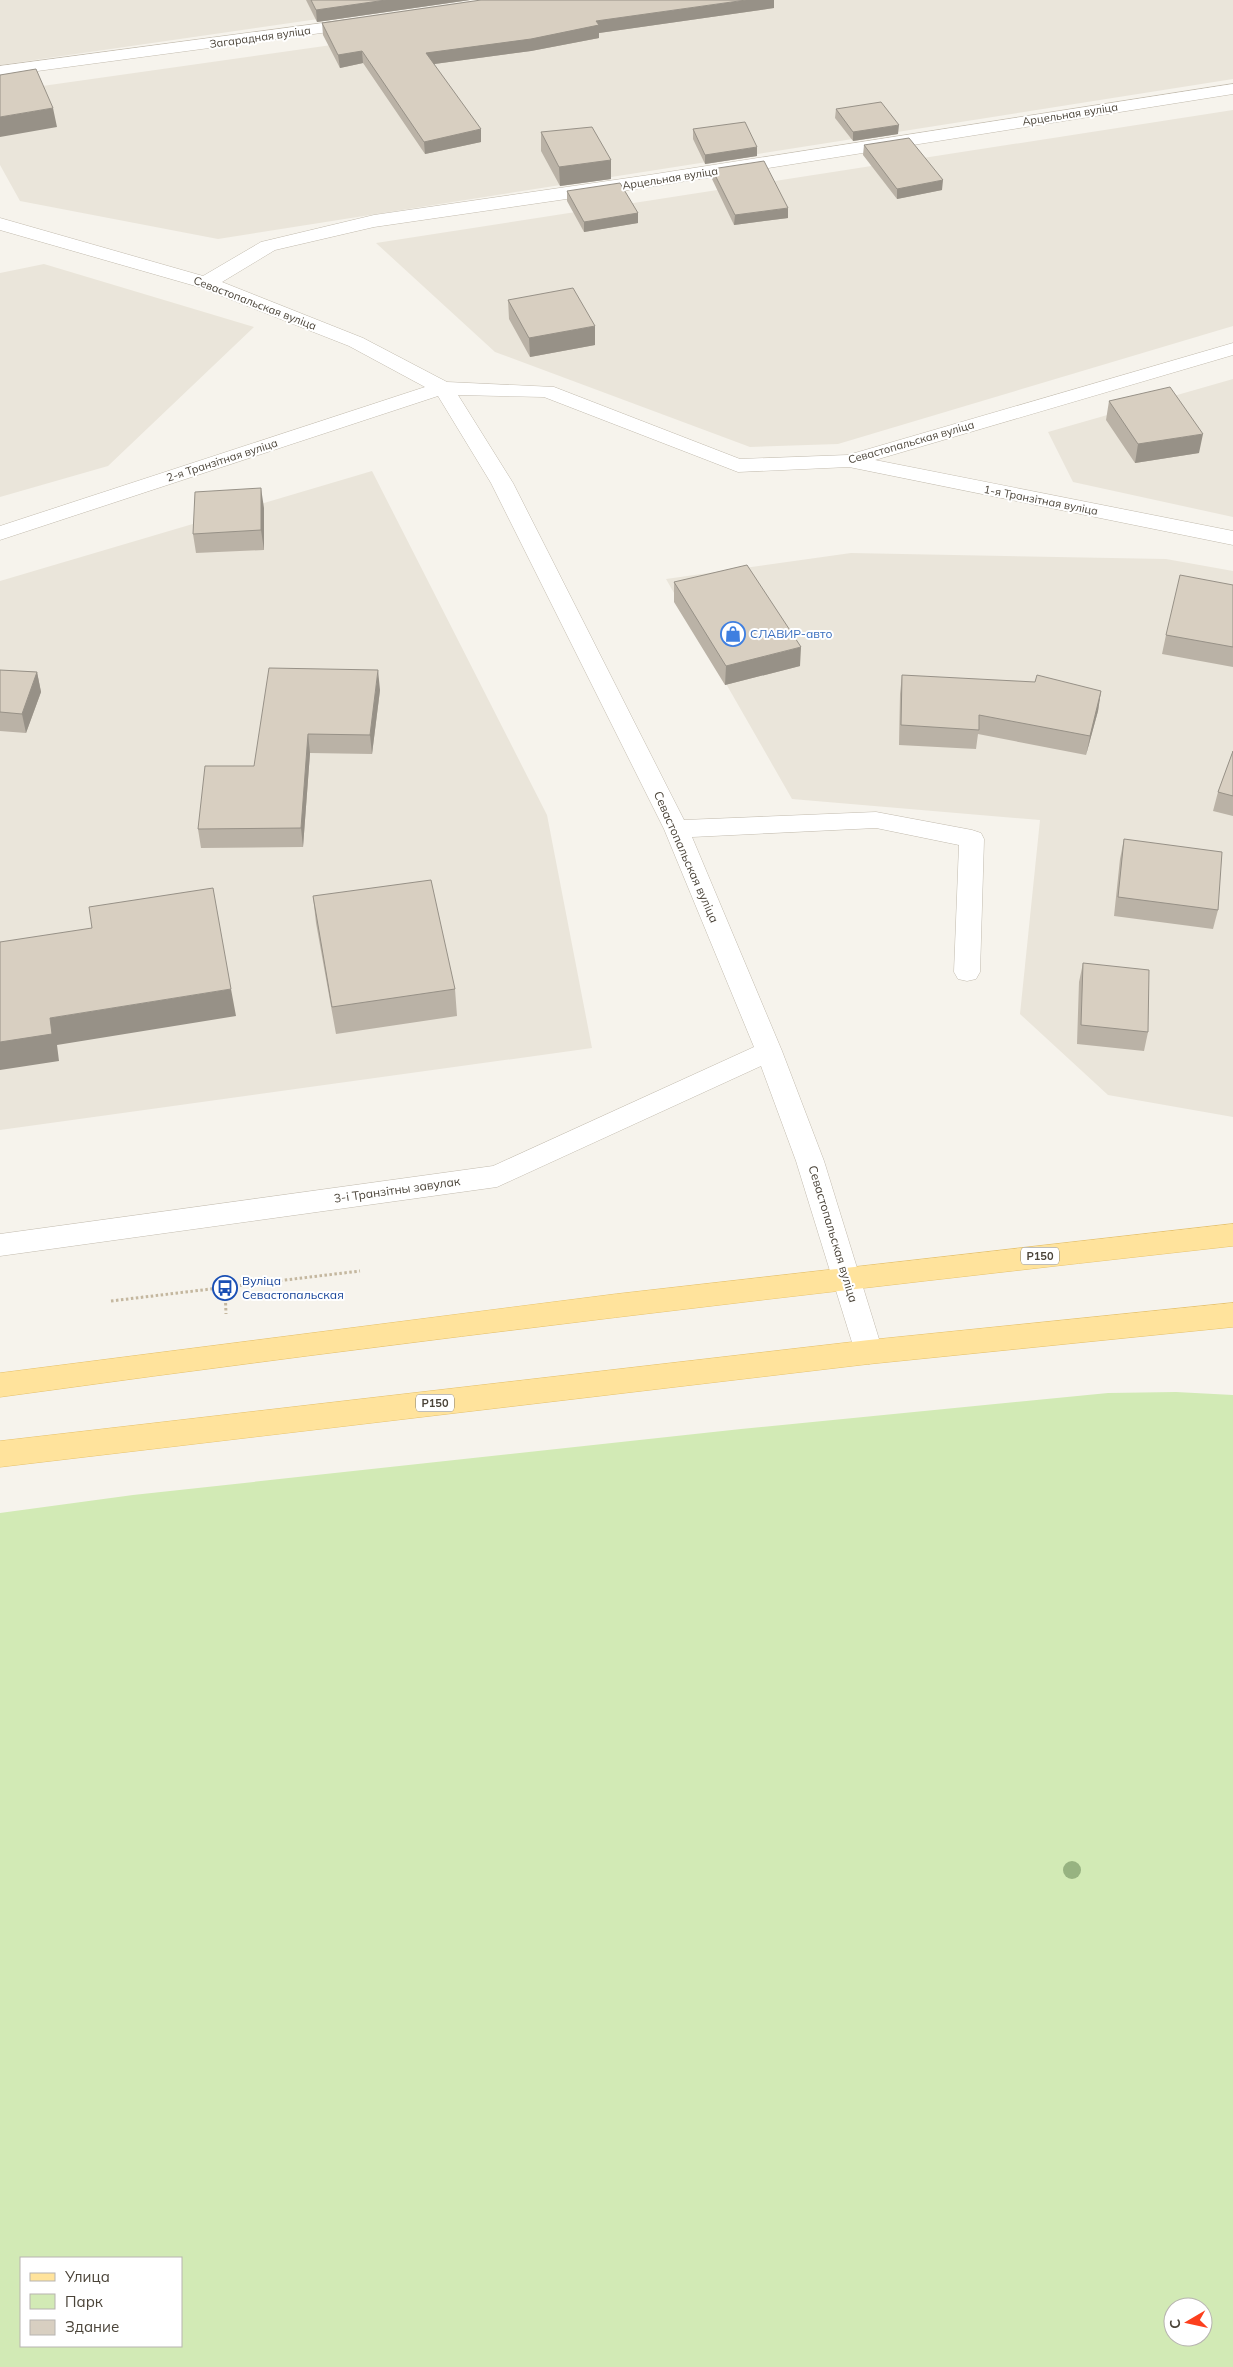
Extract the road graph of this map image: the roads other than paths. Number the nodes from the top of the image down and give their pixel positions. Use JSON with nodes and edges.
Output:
{"nodes":[{"id":1,"x":373,"y":21,"type":"edge"},
{"id":2,"x":0,"y":70,"type":"edge"},
{"id":3,"x":1233,"y":89,"type":"edge"},
{"id":4,"x":0,"y":224,"type":"edge"},
{"id":5,"x":39,"y":237,"type":"junction"},
{"id":6,"x":8,"y":245,"type":"dead end"},
{"id":7,"x":206,"y":283,"type":"junction"},
{"id":8,"x":1233,"y":349,"type":"edge"},
{"id":9,"x":443,"y":388,"type":"junction"},
{"id":10,"x":849,"y":461,"type":"junction"},
{"id":11,"x":0,"y":532,"type":"edge"},
{"id":12,"x":1233,"y":538,"type":"edge"},
{"id":13,"x":676,"y":829,"type":"junction"},
{"id":14,"x":968,"y":972,"type":"dead end"},
{"id":15,"x":769,"y":1051,"type":"junction"},
{"id":16,"x":1233,"y":1236,"type":"edge"},
{"id":17,"x":0,"y":1245,"type":"edge"},
{"id":18,"x":848,"y":1277,"type":"junction"},
{"id":19,"x":1233,"y":1315,"type":"edge"},
{"id":20,"x":870,"y":1352,"type":"junction"},
{"id":21,"x":0,"y":1385,"type":"edge"},
{"id":22,"x":0,"y":1454,"type":"edge"}],
"edges":[{"from":1,"to":2,"type":"street","name":"Загарадная вуліца"},
{"from":3,"to":7,"type":"street","name":"Арцельная вуліца"},
{"from":4,"to":5,"type":"street","name":"Севастопальская вуліца"},
{"from":5,"to":6,"type":"street"},
{"from":5,"to":7,"type":"street","name":"Севастопальская вуліца"},
{"from":7,"to":9,"type":"street","name":"Севастопальская вуліца"},
{"from":8,"to":10,"type":"street","name":"Севастопальская вуліца"},
{"from":9,"to":10,"type":"street","name":"Севастопальская вуліца"},
{"from":9,"to":11,"type":"street","name":"2-я Транзітная вуліца"},
{"from":9,"to":13,"type":"street","name":"Севастопальская вуліца"},
{"from":10,"to":12,"type":"street","name":"1-я Транзітная вуліца"},
{"from":13,"to":14,"type":"street"},
{"from":13,"to":15,"type":"street","name":"Севастопальская вуліца"},
{"from":15,"to":17,"type":"street","name":"3-і Транзітны завулак"},
{"from":15,"to":18,"type":"street","name":"Севастопальская вуліца"},
{"from":16,"to":18,"type":"main road","number":"Р150"},
{"from":18,"to":20,"type":"street","name":"Севастопальская вуліца"},
{"from":18,"to":21,"type":"main road","number":"Р150"},
{"from":19,"to":20,"type":"main road","number":"Р150"},
{"from":20,"to":22,"type":"main road","number":"Р150"}]}
